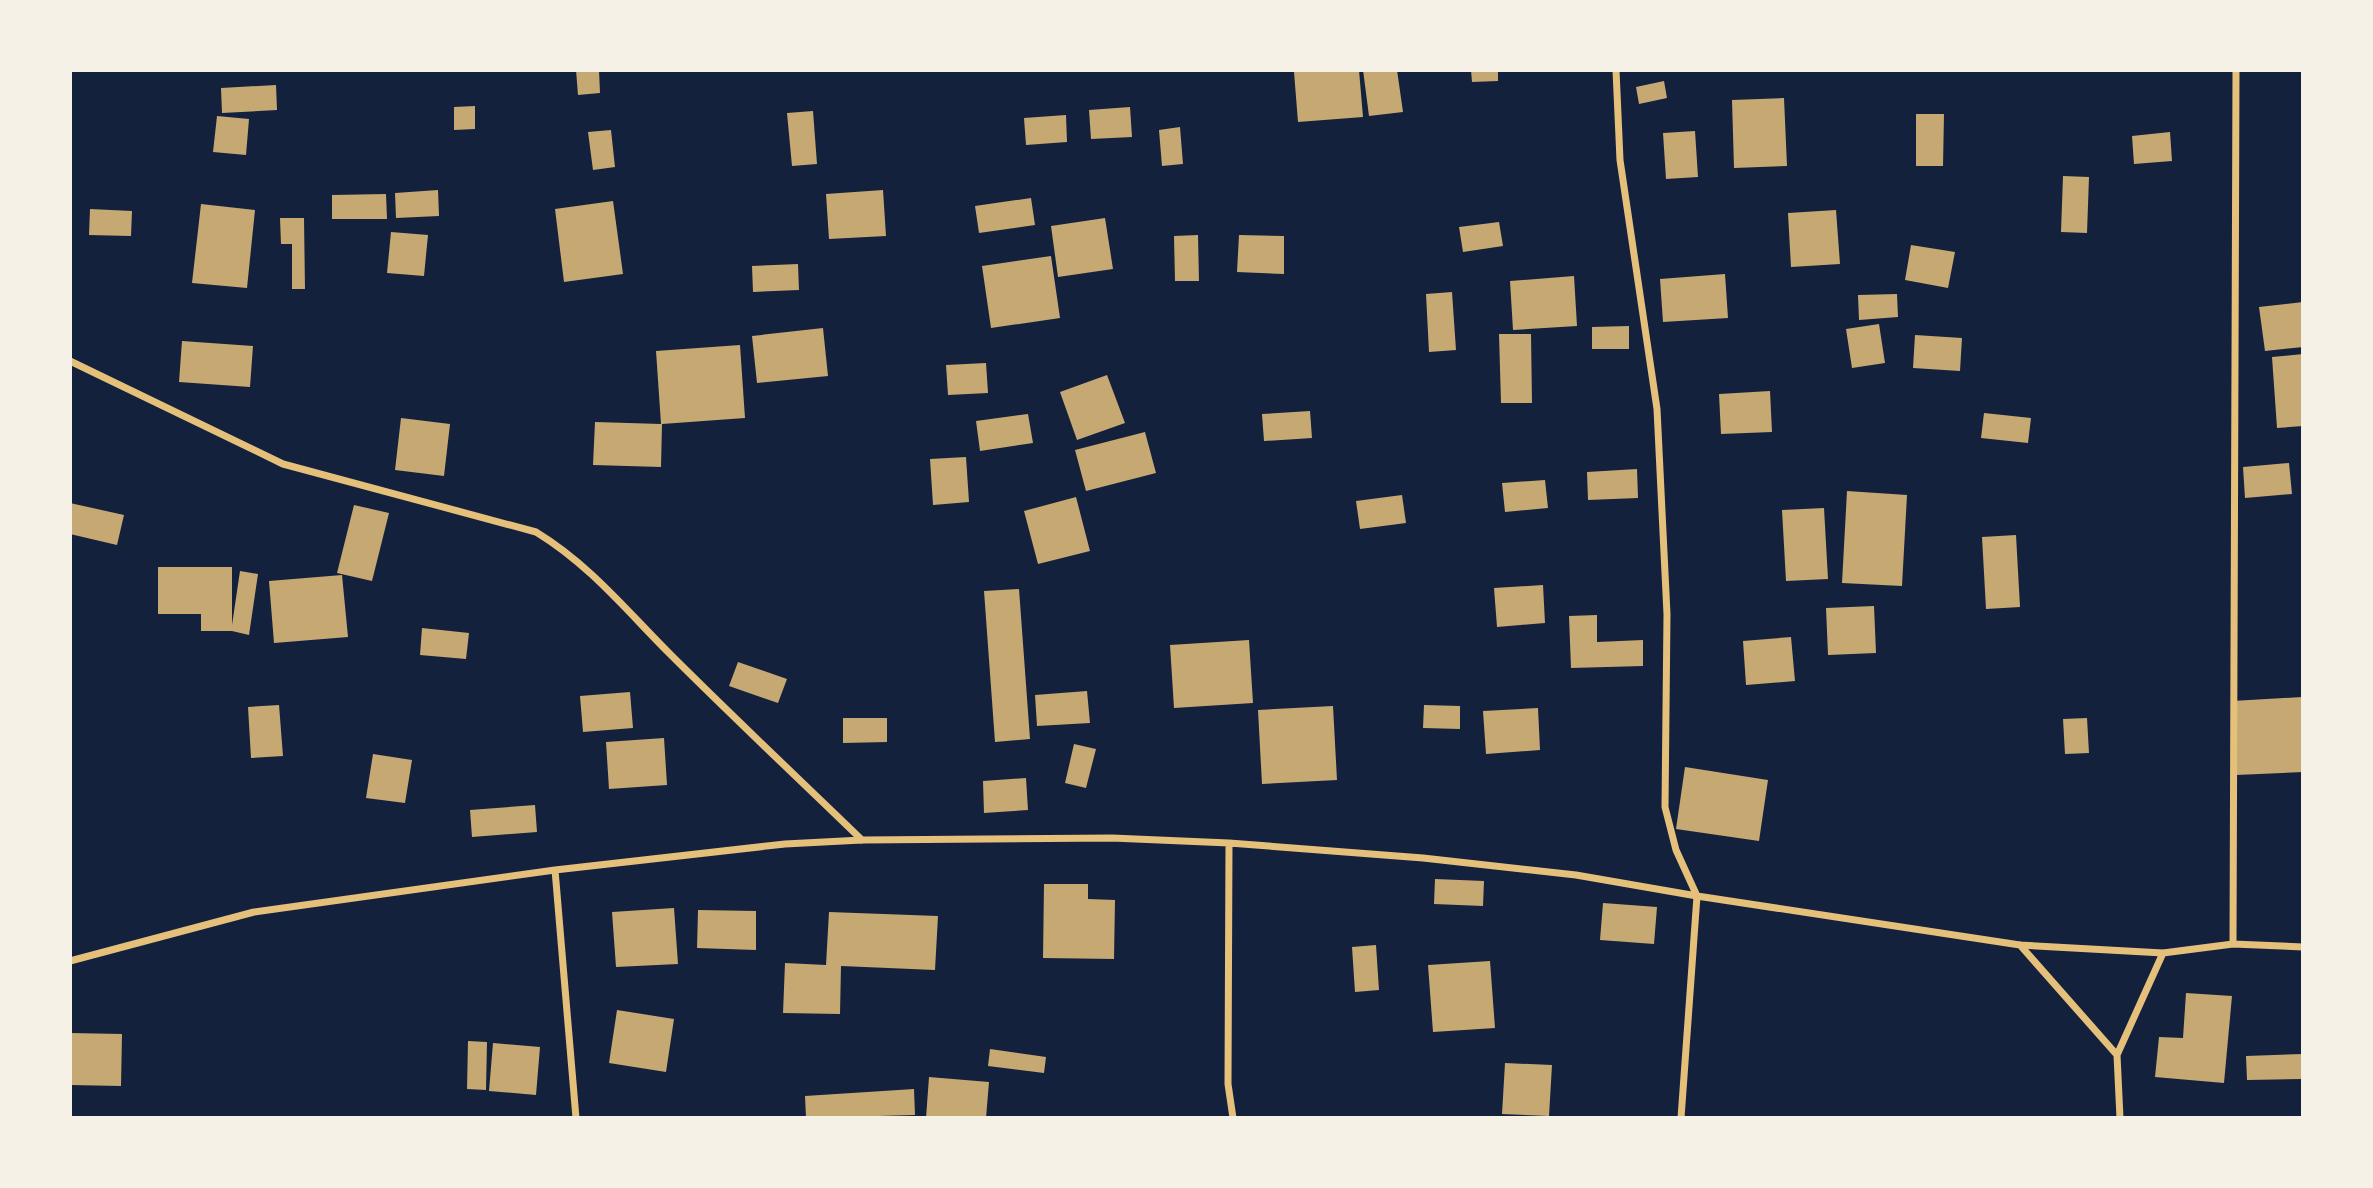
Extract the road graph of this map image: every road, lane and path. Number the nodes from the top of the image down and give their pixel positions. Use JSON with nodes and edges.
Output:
{"nodes":[{"id":1,"x":1616,"y":70,"type":"edge"},
{"id":2,"x":2236,"y":70,"type":"edge"},
{"id":3,"x":70,"y":362,"type":"edge"},
{"id":4,"x":862,"y":840,"type":"junction"},
{"id":5,"x":1229,"y":843,"type":"junction"},
{"id":6,"x":555,"y":870,"type":"junction"},
{"id":7,"x":1697,"y":897,"type":"junction"},
{"id":8,"x":2233,"y":944,"type":"junction"},
{"id":9,"x":2020,"y":945,"type":"junction"},
{"id":10,"x":2303,"y":947,"type":"edge"},
{"id":11,"x":2163,"y":953,"type":"junction"},
{"id":12,"x":70,"y":961,"type":"edge"},
{"id":13,"x":2116,"y":1055,"type":"junction"},
{"id":14,"x":576,"y":1118,"type":"edge"},
{"id":15,"x":1233,"y":1118,"type":"edge"},
{"id":16,"x":1681,"y":1118,"type":"edge"},
{"id":17,"x":2120,"y":1118,"type":"edge"}],
"edges":[{"from":1,"to":7,"type":"street"},
{"from":2,"to":8,"type":"street"},
{"from":3,"to":4,"type":"street"},
{"from":4,"to":5,"type":"street"},
{"from":4,"to":6,"type":"street"},
{"from":5,"to":7,"type":"street"},
{"from":5,"to":15,"type":"street"},
{"from":6,"to":12,"type":"street"},
{"from":6,"to":14,"type":"street"},
{"from":7,"to":9,"type":"street"},
{"from":7,"to":16,"type":"street"},
{"from":8,"to":10,"type":"street"},
{"from":8,"to":11,"type":"street"},
{"from":9,"to":11,"type":"street"},
{"from":9,"to":13,"type":"street"},
{"from":11,"to":13,"type":"street"},
{"from":13,"to":17,"type":"street"}]}
